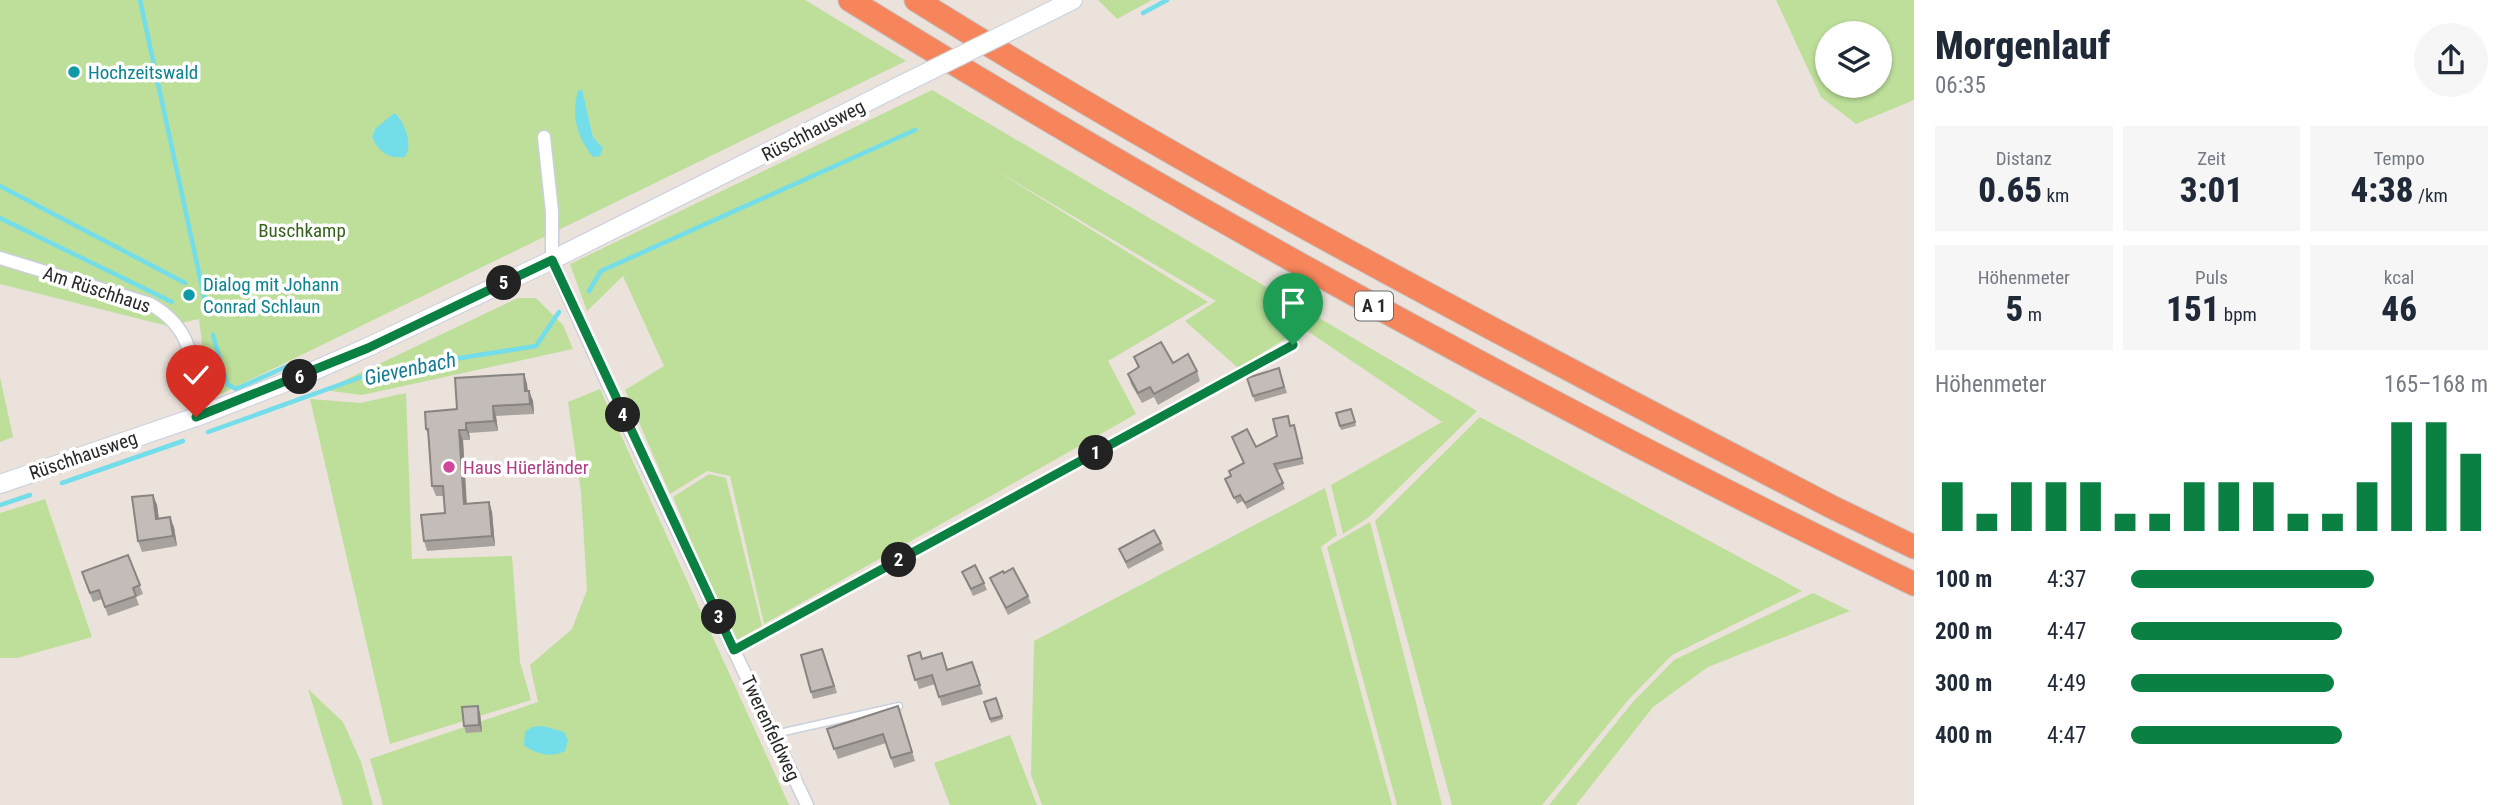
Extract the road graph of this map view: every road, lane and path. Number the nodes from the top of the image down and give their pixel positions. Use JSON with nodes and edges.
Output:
{"nodes":[{"id":1,"x":850,"y":0,"type":"edge"},
{"id":2,"x":916,"y":0,"type":"edge"},
{"id":3,"x":1073,"y":0,"type":"edge"},
{"id":4,"x":544,"y":137,"type":"dead end"},
{"id":5,"x":0,"y":258,"type":"edge"},
{"id":6,"x":552,"y":260,"type":"junction"},
{"id":7,"x":1293,"y":345,"type":"dead end"},
{"id":8,"x":196,"y":417,"type":"junction"},
{"id":9,"x":0,"y":484,"type":"edge"},
{"id":10,"x":1914,"y":547,"type":"edge"},
{"id":11,"x":1914,"y":584,"type":"edge"},
{"id":12,"x":734,"y":650,"type":"junction"},
{"id":13,"x":899,"y":706,"type":"edge"},
{"id":14,"x":775,"y":734,"type":"junction"},
{"id":15,"x":807,"y":805,"type":"edge"}],
"edges":[{"from":1,"to":11,"type":"highway","number":"A 1"},
{"from":2,"to":10,"type":"highway","number":"A 1"},
{"from":3,"to":6,"type":"main road","name":"Rüschhausweg","bridge":true},
{"from":4,"to":6,"type":"street"},
{"from":5,"to":8,"type":"street","name":"Am Rüschhaus"},
{"from":6,"to":8,"type":"main road","name":"Rüschhausweg"},
{"from":6,"to":12,"type":"street","name":"Twerenfeldweg"},
{"from":7,"to":12,"type":"lane"},
{"from":8,"to":9,"type":"main road","name":"Rüschhausweg"},
{"from":12,"to":14,"type":"street","name":"Twerenfeldweg"},
{"from":13,"to":14,"type":"lane"},
{"from":14,"to":15,"type":"street","name":"Twerenfeldweg"}]}
